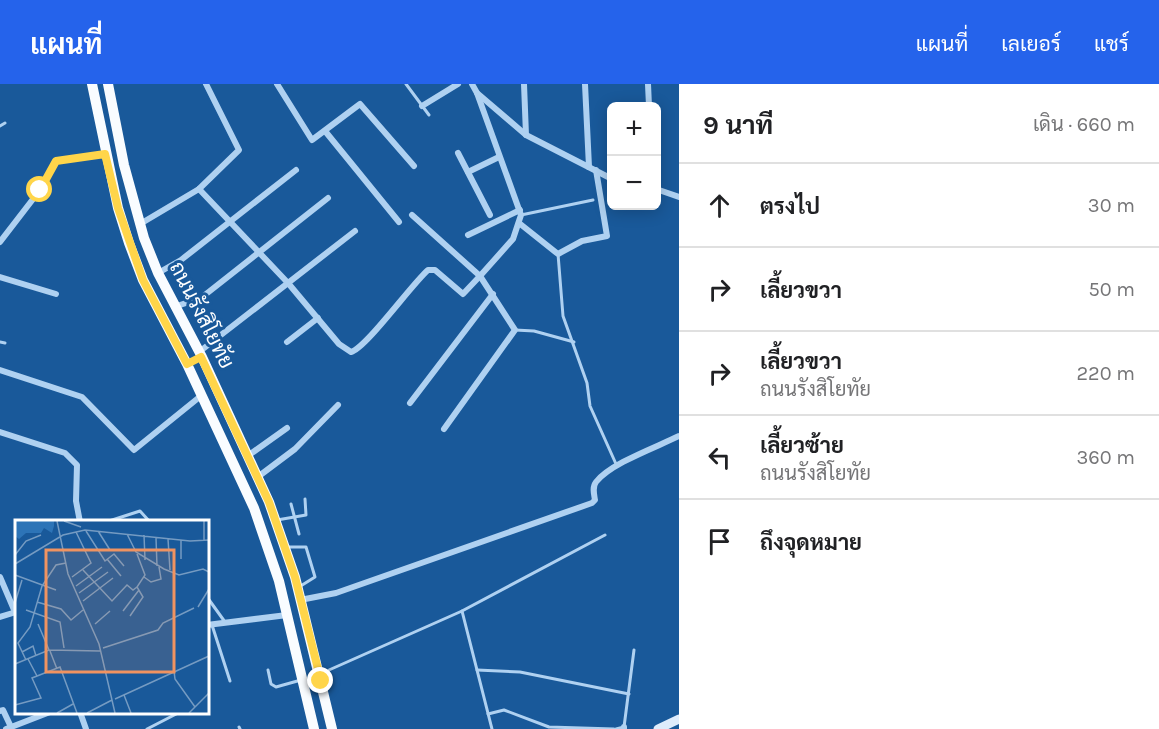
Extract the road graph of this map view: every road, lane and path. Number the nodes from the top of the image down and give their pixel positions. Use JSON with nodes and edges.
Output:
{"nodes":[{"id":1,"x":85,"y":84,"type":"edge"},
{"id":2,"x":92,"y":84,"type":"edge"},
{"id":3,"x":108,"y":84,"type":"edge"},
{"id":4,"x":206,"y":84,"type":"edge"},
{"id":5,"x":277,"y":84,"type":"edge"},
{"id":6,"x":406,"y":84,"type":"edge"},
{"id":7,"x":458,"y":84,"type":"edge"},
{"id":8,"x":472,"y":84,"type":"edge"},
{"id":9,"x":524,"y":84,"type":"edge"},
{"id":10,"x":585,"y":84,"type":"edge"},
{"id":11,"x":648,"y":84,"type":"edge"},
{"id":12,"x":477,"y":93,"type":"junction"},
{"id":13,"x":94,"y":98,"type":"junction"},
{"id":14,"x":649,"y":102,"type":"edge"},
{"id":15,"x":422,"y":105,"type":"junction"},
{"id":16,"x":429,"y":115,"type":"dead end"},
{"id":17,"x":5,"y":123,"type":"dead end"},
{"id":18,"x":0,"y":126,"type":"edge"},
{"id":19,"x":325,"y":131,"type":"junction"},
{"id":20,"x":526,"y":135,"type":"junction"},
{"id":21,"x":458,"y":153,"type":"dead end"},
{"id":22,"x":105,"y":154,"type":"junction"},
{"id":23,"x":499,"y":157,"type":"junction"},
{"id":24,"x":414,"y":166,"type":"dead end"},
{"id":25,"x":592,"y":169,"type":"junction"},
{"id":26,"x":296,"y":170,"type":"dead end"},
{"id":27,"x":468,"y":172,"type":"junction"},
{"id":28,"x":607,"y":176,"type":"edge"},
{"id":29,"x":199,"y":189,"type":"junction"},
{"id":30,"x":661,"y":190,"type":"edge"},
{"id":31,"x":679,"y":197,"type":"edge"},
{"id":32,"x":328,"y":198,"type":"dead end"},
{"id":33,"x":593,"y":200,"type":"dead end"},
{"id":34,"x":520,"y":212,"type":"junction"},
{"id":35,"x":412,"y":215,"type":"dead end"},
{"id":36,"x":490,"y":215,"type":"dead end"},
{"id":37,"x":229,"y":221,"type":"junction"},
{"id":38,"x":399,"y":222,"type":"dead end"},
{"id":39,"x":519,"y":223,"type":"junction"},
{"id":40,"x":140,"y":224,"type":"junction"},
{"id":41,"x":355,"y":231,"type":"dead end"},
{"id":42,"x":468,"y":235,"type":"dead end"},
{"id":43,"x":0,"y":242,"type":"edge"},
{"id":44,"x":259,"y":252,"type":"junction"},
{"id":45,"x":558,"y":254,"type":"junction"},
{"id":46,"x":158,"y":273,"type":"junction"},
{"id":47,"x":480,"y":276,"type":"junction"},
{"id":48,"x":0,"y":277,"type":"edge"},
{"id":49,"x":288,"y":283,"type":"junction"},
{"id":50,"x":56,"y":294,"type":"dead end"},
{"id":51,"x":493,"y":294,"type":"junction"},
{"id":52,"x":174,"y":307,"type":"junction"},
{"id":53,"x":318,"y":318,"type":"junction"},
{"id":54,"x":515,"y":330,"type":"junction"},
{"id":55,"x":0,"y":342,"type":"edge"},
{"id":56,"x":287,"y":342,"type":"dead end"},
{"id":57,"x":574,"y":342,"type":"junction"},
{"id":58,"x":5,"y":343,"type":"dead end"},
{"id":59,"x":200,"y":354,"type":"junction"},
{"id":60,"x":187,"y":364,"type":"junction"},
{"id":61,"x":0,"y":370,"type":"edge"},
{"id":62,"x":201,"y":395,"type":"junction"},
{"id":63,"x":410,"y":403,"type":"dead end"},
{"id":64,"x":338,"y":405,"type":"dead end"},
{"id":65,"x":287,"y":428,"type":"dead end"},
{"id":66,"x":444,"y":429,"type":"dead end"},
{"id":67,"x":0,"y":432,"type":"edge"},
{"id":68,"x":679,"y":436,"type":"edge"},
{"id":69,"x":249,"y":454,"type":"junction"},
{"id":70,"x":617,"y":466,"type":"junction"},
{"id":71,"x":259,"y":476,"type":"junction"},
{"id":72,"x":305,"y":499,"type":"dead end"},
{"id":73,"x":291,"y":504,"type":"dead end"},
{"id":74,"x":294,"y":517,"type":"junction"},
{"id":75,"x":80,"y":520,"type":"edge"},
{"id":76,"x":112,"y":520,"type":"edge"},
{"id":77,"x":148,"y":520,"type":"edge"},
{"id":78,"x":276,"y":521,"type":"junction"},
{"id":79,"x":299,"y":534,"type":"dead end"},
{"id":80,"x":605,"y":535,"type":"dead end"},
{"id":81,"x":284,"y":546,"type":"junction"},
{"id":82,"x":0,"y":577,"type":"edge"},
{"id":83,"x":299,"y":594,"type":"junction"},
{"id":84,"x":208,"y":598,"type":"edge"},
{"id":85,"x":15,"y":610,"type":"edge"},
{"id":86,"x":15,"y":612,"type":"edge"},
{"id":87,"x":462,"y":612,"type":"junction"},
{"id":88,"x":287,"y":615,"type":"junction"},
{"id":89,"x":0,"y":617,"type":"edge"},
{"id":90,"x":226,"y":623,"type":"junction"},
{"id":91,"x":209,"y":625,"type":"edge"},
{"id":92,"x":634,"y":650,"type":"dead end"},
{"id":93,"x":267,"y":670,"type":"dead end"},
{"id":94,"x":477,"y":670,"type":"junction"},
{"id":95,"x":302,"y":680,"type":"junction"},
{"id":96,"x":230,"y":681,"type":"dead end"},
{"id":97,"x":321,"y":681,"type":"junction"},
{"id":98,"x":629,"y":694,"type":"junction"},
{"id":99,"x":0,"y":711,"type":"edge"},
{"id":100,"x":45,"y":714,"type":"edge"},
{"id":101,"x":81,"y":714,"type":"edge"},
{"id":102,"x":176,"y":714,"type":"edge"},
{"id":103,"x":488,"y":714,"type":"junction"},
{"id":104,"x":679,"y":721,"type":"edge"},
{"id":105,"x":9,"y":728,"type":"edge"},
{"id":106,"x":624,"y":728,"type":"edge"},
{"id":107,"x":86,"y":729,"type":"edge"},
{"id":108,"x":147,"y":729,"type":"edge"},
{"id":109,"x":314,"y":729,"type":"edge"},
{"id":110,"x":332,"y":729,"type":"edge"},
{"id":111,"x":492,"y":729,"type":"edge"},
{"id":112,"x":615,"y":729,"type":"edge"},
{"id":113,"x":658,"y":729,"type":"edge"}],
"edges":[{"from":1,"to":13,"type":"main road"},
{"from":2,"to":13,"type":"main road","name":"ถนนรังสิโยทัย"},
{"from":3,"to":40,"type":"main road","name":"ถนนรังสิโยทัย"},
{"from":4,"to":29,"type":"street"},
{"from":5,"to":19,"type":"street"},
{"from":6,"to":15,"type":"lane"},
{"from":7,"to":15,"type":"street"},
{"from":8,"to":12,"type":"street"},
{"from":9,"to":20,"type":"street"},
{"from":10,"to":25,"type":"street"},
{"from":11,"to":14,"type":"street"},
{"from":12,"to":20,"type":"street"},
{"from":12,"to":23,"type":"street"},
{"from":13,"to":22,"type":"main road","name":"ถนนรังสิโยทัย"},
{"from":15,"to":16,"type":"lane"},
{"from":17,"to":18,"type":"lane"},
{"from":19,"to":24,"type":"street"},
{"from":19,"to":38,"type":"street"},
{"from":20,"to":25,"type":"street"},
{"from":21,"to":27,"type":"street"},
{"from":22,"to":43,"type":"street"},
{"from":22,"to":60,"type":"main road","name":"ถนนรังสิโยทัย"},
{"from":23,"to":27,"type":"street"},
{"from":23,"to":34,"type":"street"},
{"from":25,"to":28,"type":"street"},
{"from":25,"to":45,"type":"street"},
{"from":26,"to":37,"type":"street"},
{"from":27,"to":36,"type":"street"},
{"from":29,"to":37,"type":"street"},
{"from":29,"to":40,"type":"street"},
{"from":30,"to":31,"type":"street"},
{"from":32,"to":44,"type":"street"},
{"from":33,"to":34,"type":"lane"},
{"from":34,"to":39,"type":"street"},
{"from":34,"to":42,"type":"street"},
{"from":35,"to":47,"type":"street"},
{"from":37,"to":44,"type":"street"},
{"from":37,"to":46,"type":"street"},
{"from":39,"to":45,"type":"street"},
{"from":39,"to":47,"type":"street"},
{"from":40,"to":46,"type":"main road","name":"ถนนรังสิโยทัย"},
{"from":41,"to":49,"type":"street"},
{"from":44,"to":49,"type":"street"},
{"from":44,"to":52,"type":"street"},
{"from":45,"to":57,"type":"lane"},
{"from":46,"to":52,"type":"main road","name":"ถนนรังสิโยทัย"},
{"from":47,"to":51,"type":"street"},
{"from":47,"to":53,"type":"street"},
{"from":48,"to":50,"type":"street"},
{"from":49,"to":53,"type":"street"},
{"from":49,"to":59,"type":"street"},
{"from":51,"to":54,"type":"street"},
{"from":51,"to":63,"type":"street"},
{"from":52,"to":59,"type":"main road","name":"ถนนรังสิโยทัย"},
{"from":53,"to":56,"type":"street"},
{"from":54,"to":57,"type":"lane"},
{"from":54,"to":66,"type":"street"},
{"from":55,"to":58,"type":"lane"},
{"from":57,"to":70,"type":"lane"},
{"from":59,"to":60,"type":"main road"},
{"from":59,"to":69,"type":"main road","name":"ถนนรังสิโยทัย"},
{"from":60,"to":62,"type":"main road","name":"ถนนรังสิโยทัย"},
{"from":61,"to":62,"type":"street"},
{"from":62,"to":88,"type":"main road","name":"ถนนรังสิโยทัย"},
{"from":64,"to":71,"type":"street"},
{"from":65,"to":69,"type":"street"},
{"from":67,"to":75,"type":"street"},
{"from":68,"to":70,"type":"street"},
{"from":69,"to":71,"type":"main road","name":"ถนนรังสิโยทัย"},
{"from":70,"to":83,"type":"street"},
{"from":71,"to":78,"type":"main road","name":"ถนนรังสิโยทัย"},
{"from":72,"to":74,"type":"lane"},
{"from":73,"to":74,"type":"lane"},
{"from":74,"to":78,"type":"lane"},
{"from":74,"to":79,"type":"lane"},
{"from":76,"to":77,"type":"lane"},
{"from":78,"to":81,"type":"main road","name":"ถนนรังสิโยทัย"},
{"from":80,"to":87,"type":"lane"},
{"from":81,"to":83,"type":"main road","name":"ถนนรังสิโยทัย"},
{"from":81,"to":83,"type":"lane"},
{"from":82,"to":85,"type":"street"},
{"from":83,"to":97,"type":"main road","name":"ถนนรังสิโยทัย"},
{"from":84,"to":90,"type":"lane"},
{"from":86,"to":89,"type":"street"},
{"from":87,"to":94,"type":"lane"},
{"from":87,"to":97,"type":"lane"},
{"from":88,"to":90,"type":"street"},
{"from":88,"to":95,"type":"main road","name":"ถนนรังสิโยทัย"},
{"from":90,"to":91,"type":"street"},
{"from":91,"to":96,"type":"lane"},
{"from":92,"to":98,"type":"lane"},
{"from":93,"to":95,"type":"lane"},
{"from":94,"to":98,"type":"lane"},
{"from":94,"to":103,"type":"lane"},
{"from":95,"to":109,"type":"main road","name":"ถนนรังสิโยทัย"},
{"from":97,"to":110,"type":"main road","name":"ถนนรังสิโยทัย"},
{"from":98,"to":106,"type":"lane"},
{"from":99,"to":105,"type":"street"},
{"from":100,"to":105,"type":"street"},
{"from":101,"to":107,"type":"street"},
{"from":102,"to":108,"type":"lane"},
{"from":103,"to":111,"type":"lane"},
{"from":103,"to":112,"type":"lane"},
{"from":104,"to":113,"type":"street"},
{"from":106,"to":112,"type":"lane"}]}
